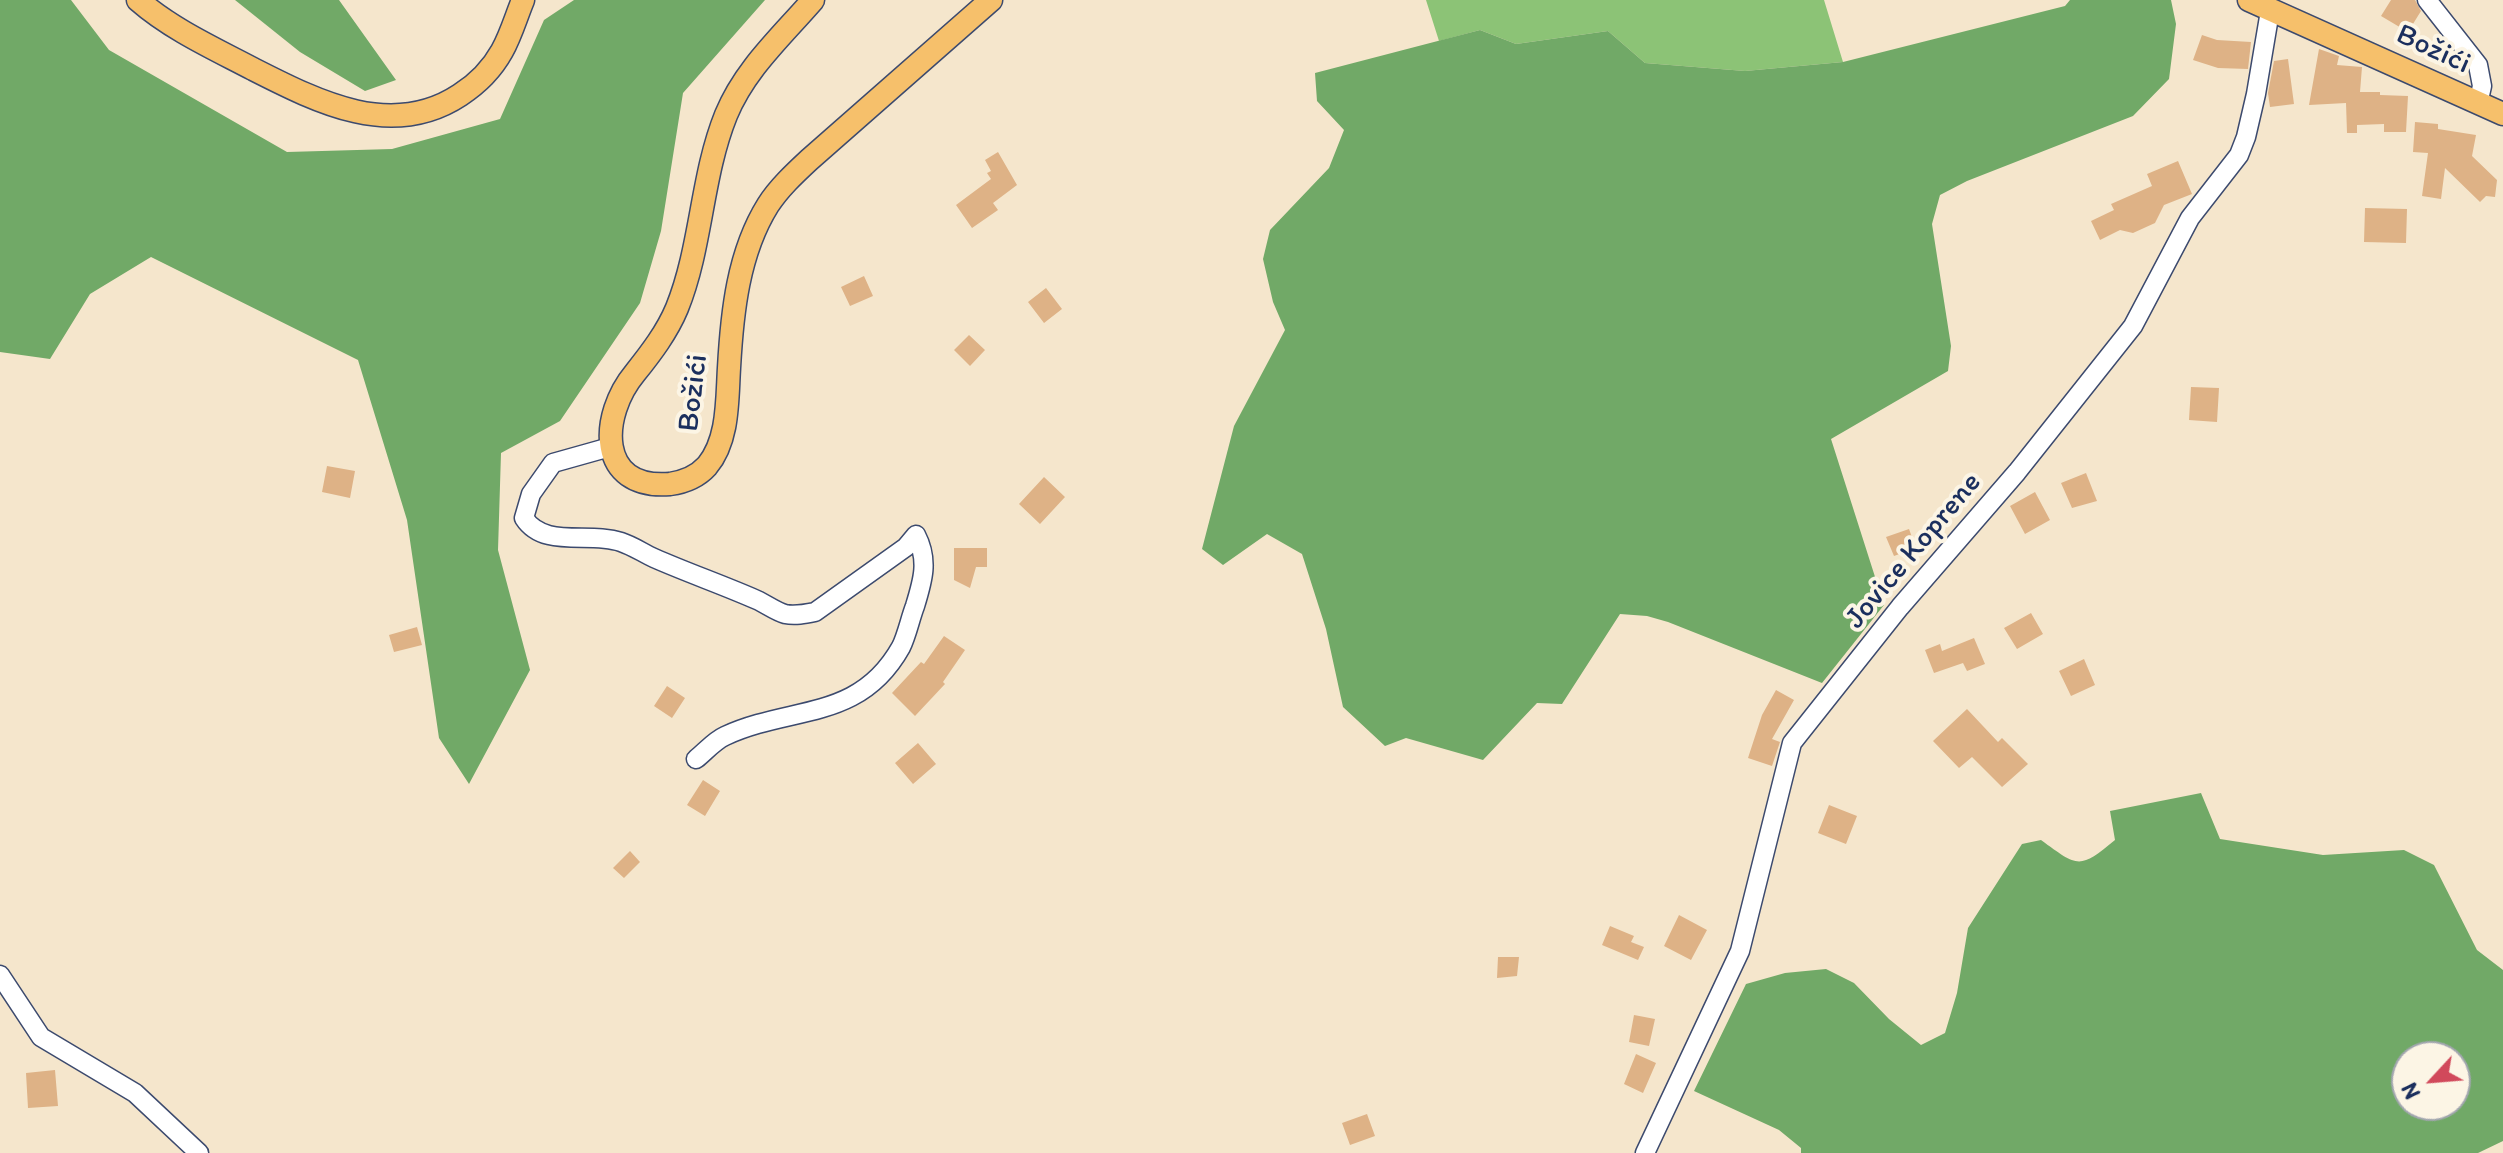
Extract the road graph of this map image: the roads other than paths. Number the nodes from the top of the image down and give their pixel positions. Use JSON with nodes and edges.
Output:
{"nodes":[{"id":1,"x":138,"y":0,"type":"edge"},
{"id":2,"x":523,"y":0,"type":"edge"},
{"id":3,"x":813,"y":0,"type":"edge"},
{"id":4,"x":991,"y":0,"type":"edge"},
{"id":5,"x":2249,"y":0,"type":"edge"},
{"id":6,"x":2427,"y":0,"type":"edge"},
{"id":7,"x":2270,"y":11,"type":"junction"},
{"id":8,"x":2478,"y":104,"type":"junction"},
{"id":9,"x":2503,"y":114,"type":"edge"},
{"id":10,"x":610,"y":447,"type":"junction"},
{"id":11,"x":696,"y":759,"type":"dead end"},
{"id":12,"x":0,"y":975,"type":"edge"},
{"id":13,"x":199,"y":1153,"type":"edge"},
{"id":14,"x":1645,"y":1153,"type":"edge"}],
"edges":[{"from":1,"to":2,"type":"main road"},
{"from":3,"to":10,"type":"main road","name":"Božići"},
{"from":4,"to":10,"type":"main road","name":"Božići"},
{"from":5,"to":7,"type":"main road","name":"Božići"},
{"from":6,"to":8,"type":"street"},
{"from":7,"to":8,"type":"main road","name":"Božići"},
{"from":7,"to":14,"type":"street","name":"Jovice Koprene"},
{"from":8,"to":9,"type":"main road","name":"Božići"},
{"from":10,"to":11,"type":"street"},
{"from":12,"to":13,"type":"street"}]}
